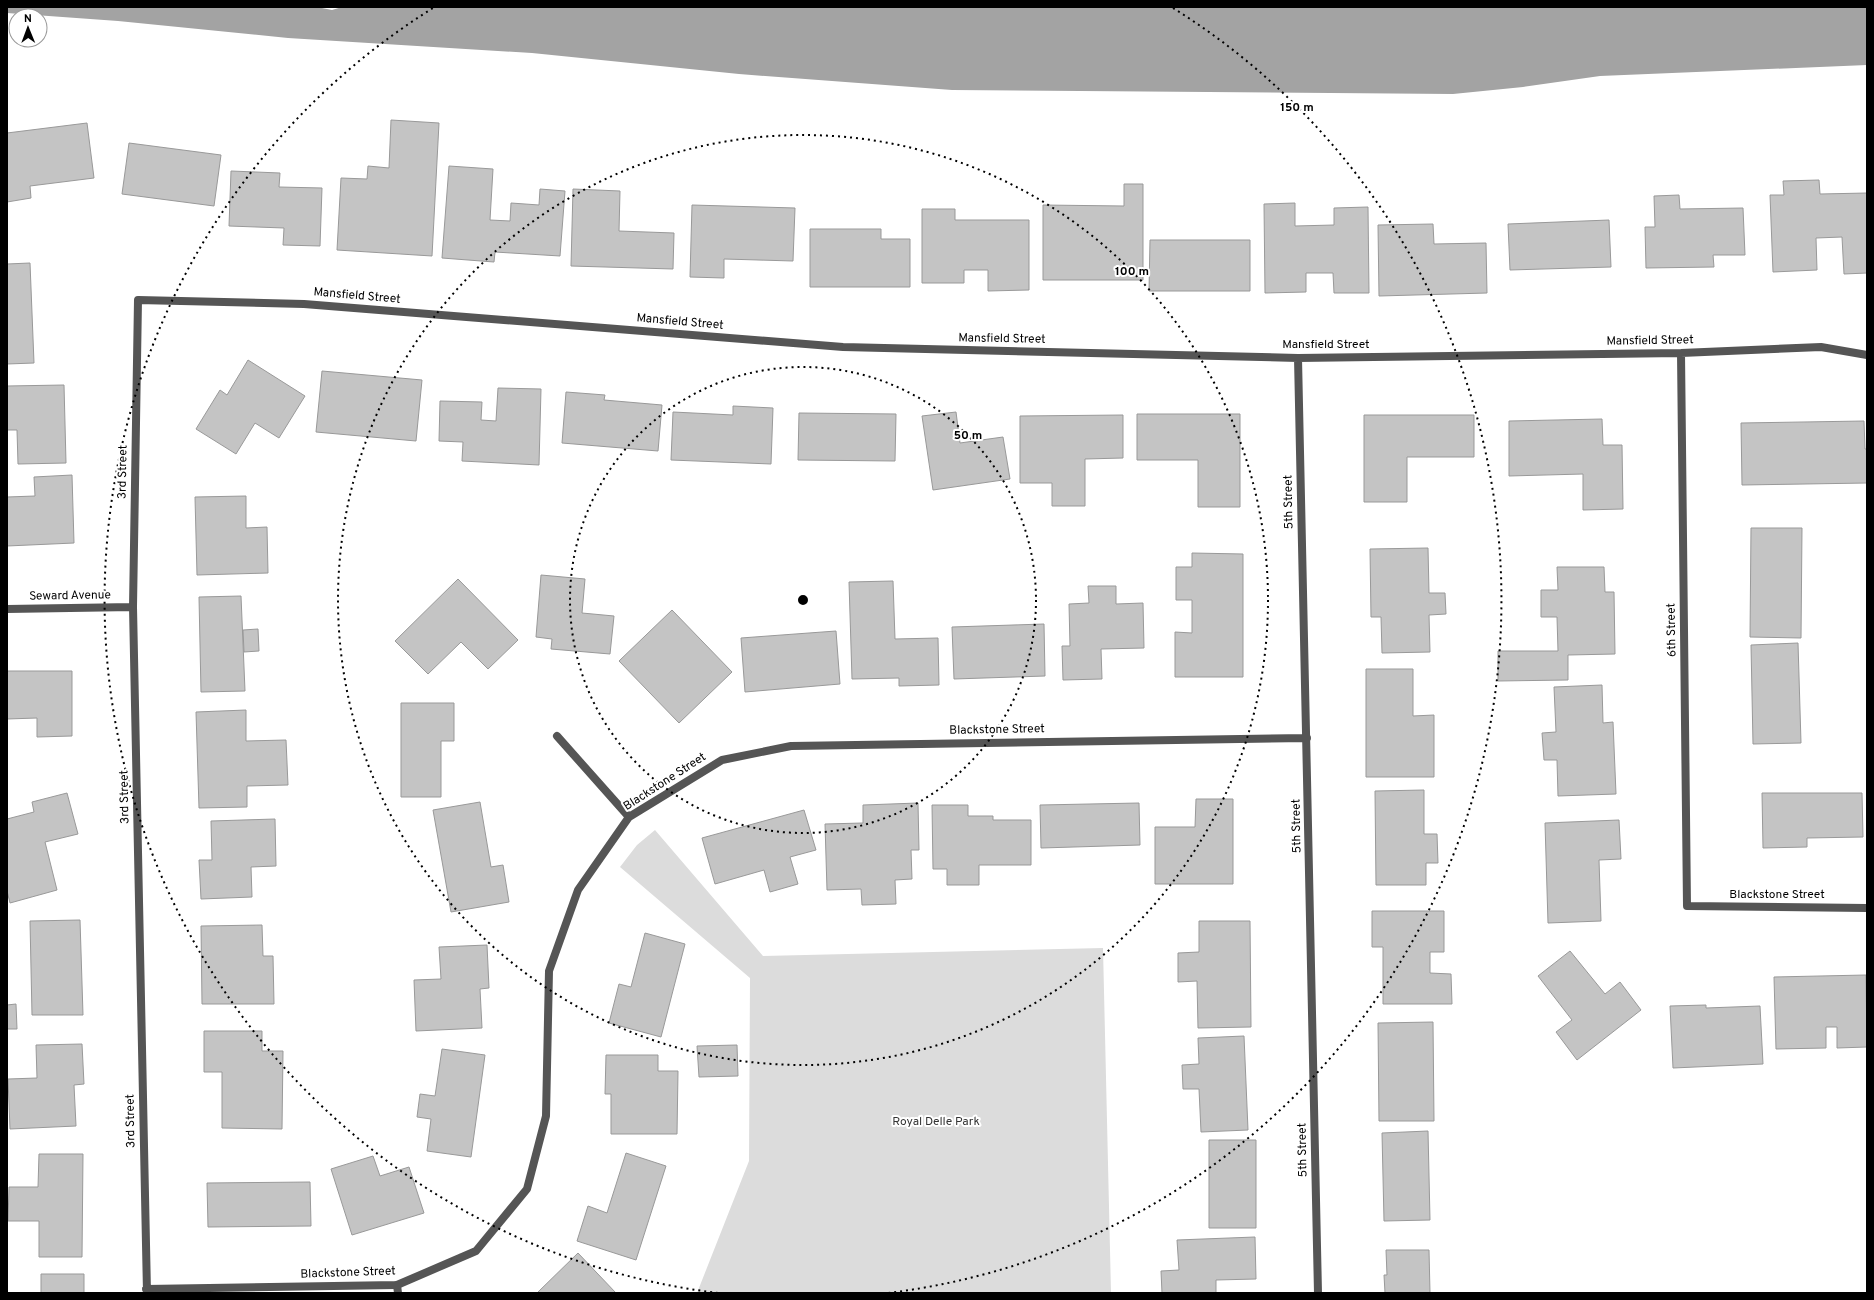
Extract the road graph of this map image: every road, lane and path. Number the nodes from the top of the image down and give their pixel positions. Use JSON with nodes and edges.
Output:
{"nodes":[{"id":1,"x":138,"y":300,"type":"joint"},
{"id":2,"x":1681,"y":353,"type":"junction"},
{"id":3,"x":1867,"y":355,"type":"edge"},
{"id":4,"x":1298,"y":358,"type":"junction"},
{"id":5,"x":133,"y":607,"type":"junction"},
{"id":6,"x":7,"y":609,"type":"edge"},
{"id":7,"x":557,"y":736,"type":"dead end"},
{"id":8,"x":1307,"y":738,"type":"junction"},
{"id":9,"x":629,"y":817,"type":"junction"},
{"id":10,"x":1687,"y":906,"type":"joint"},
{"id":11,"x":1867,"y":908,"type":"edge"},
{"id":12,"x":397,"y":1289,"type":"edge"},
{"id":13,"x":146,"y":1291,"type":"edge"},
{"id":14,"x":1318,"y":1293,"type":"edge"}],
"edges":[{"from":1,"to":4,"type":"street","name":"Mansfield Street"},
{"from":1,"to":5,"type":"street","name":"3rd Street"},
{"from":2,"to":3,"type":"street","name":"Mansfield Street"},
{"from":2,"to":4,"type":"street","name":"Mansfield Street"},
{"from":2,"to":10,"type":"street","name":"6th Street"},
{"from":4,"to":8,"type":"street","name":"5th Street"},
{"from":5,"to":6,"type":"street","name":"Seward Avenue"},
{"from":5,"to":13,"type":"street","name":"3rd Street"},
{"from":7,"to":9,"type":"street"},
{"from":8,"to":9,"type":"street","name":"Blackstone Street"},
{"from":8,"to":14,"type":"street","name":"5th Street"},
{"from":9,"to":12,"type":"street","name":"Blackstone Street"},
{"from":10,"to":11,"type":"street","name":"Blackstone Street"},
{"from":12,"to":13,"type":"street","name":"Blackstone Street"}]}
